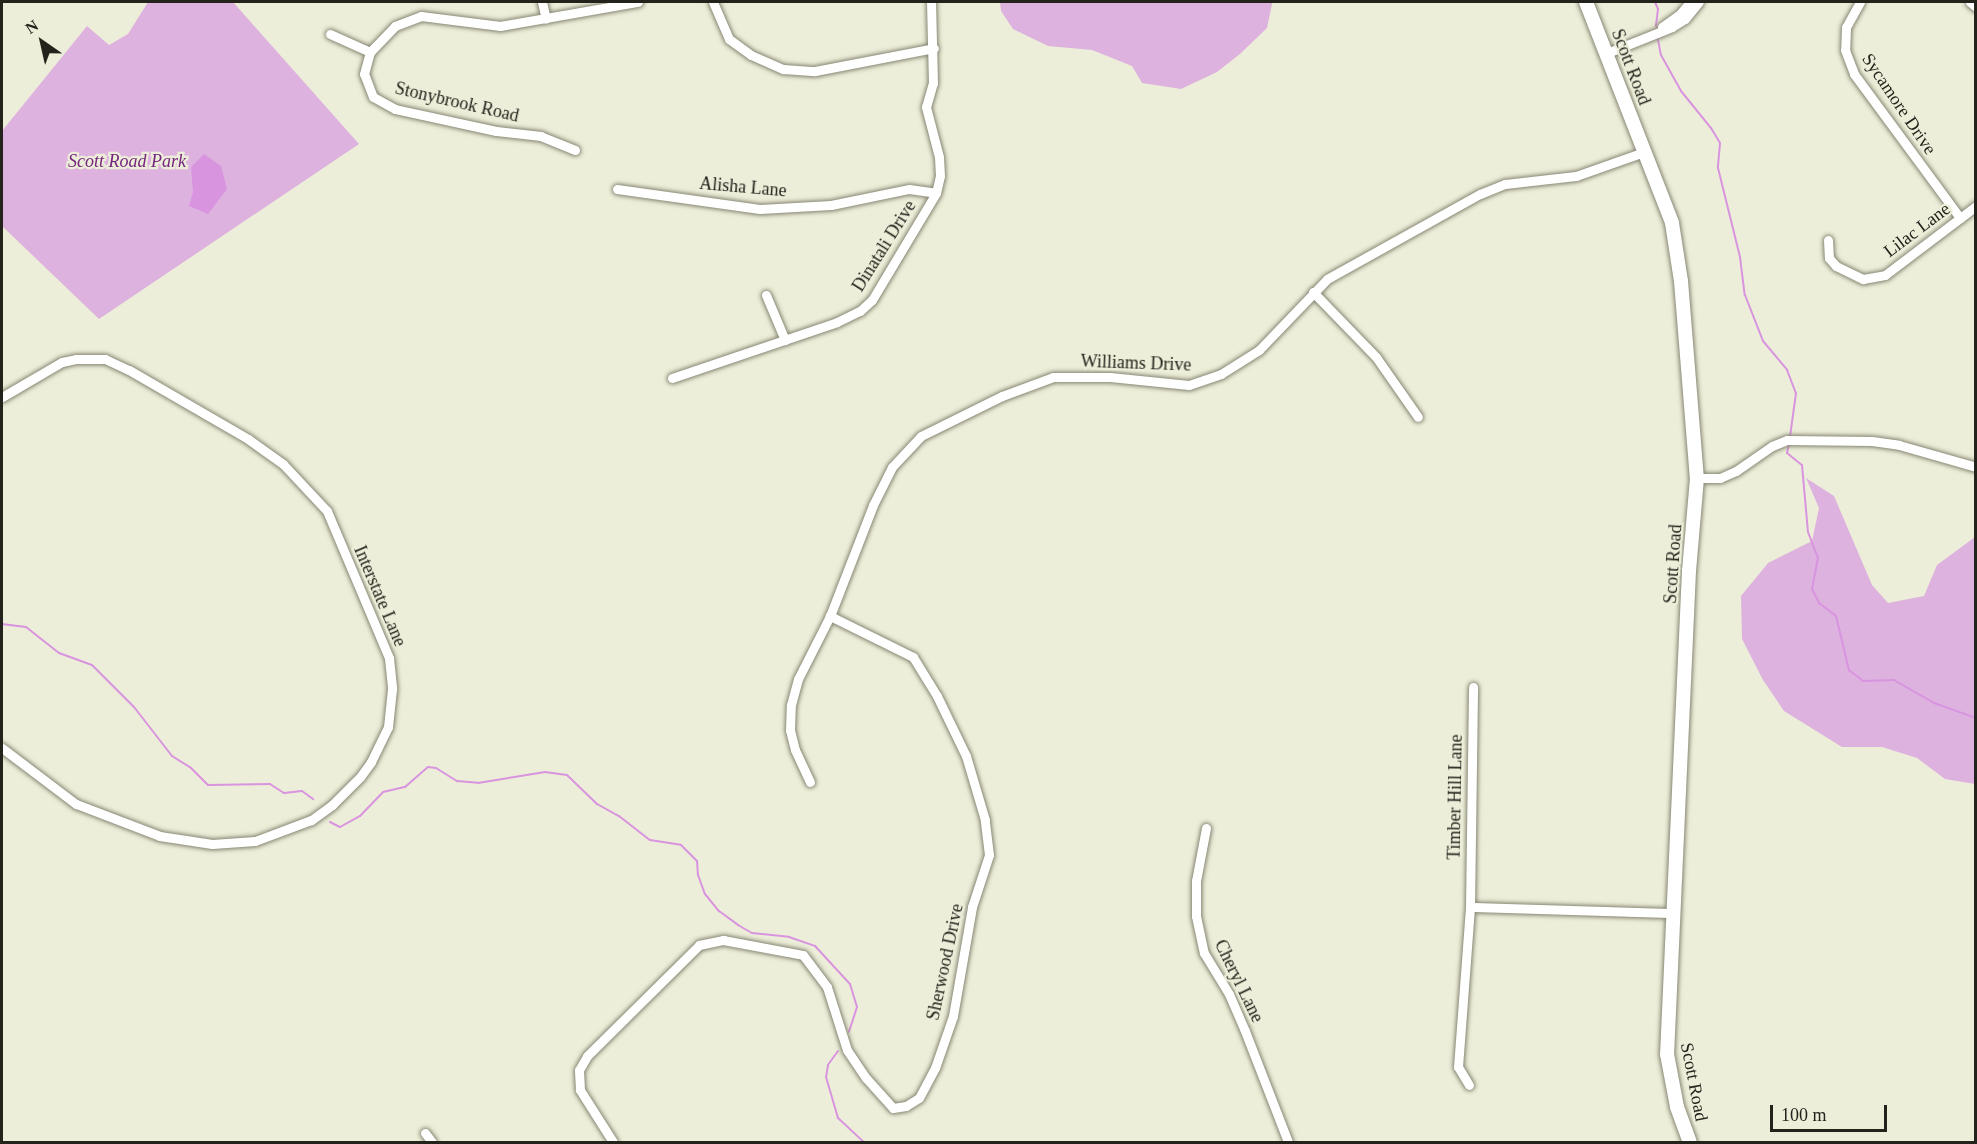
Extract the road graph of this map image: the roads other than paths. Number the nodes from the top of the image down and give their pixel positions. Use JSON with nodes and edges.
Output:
{"nodes":[{"id":1,"x":542,"y":2,"type":"edge"},
{"id":2,"x":638,"y":2,"type":"edge"},
{"id":3,"x":713,"y":2,"type":"edge"},
{"id":4,"x":931,"y":2,"type":"edge"},
{"id":5,"x":1586,"y":2,"type":"edge"},
{"id":6,"x":1690,"y":2,"type":"edge"},
{"id":7,"x":1699,"y":2,"type":"edge"},
{"id":8,"x":1860,"y":2,"type":"edge"},
{"id":9,"x":1970,"y":2,"type":"edge"},
{"id":10,"x":1976,"y":7,"type":"edge"},
{"id":11,"x":1682,"y":16,"type":"junction"},
{"id":12,"x":546,"y":19,"type":"junction"},
{"id":13,"x":330,"y":34,"type":"dead end"},
{"id":14,"x":934,"y":48,"type":"junction"},
{"id":15,"x":370,"y":52,"type":"junction"},
{"id":16,"x":1607,"y":53,"type":"junction"},
{"id":17,"x":575,"y":150,"type":"dead end"},
{"id":18,"x":1644,"y":152,"type":"junction"},
{"id":19,"x":617,"y":189,"type":"dead end"},
{"id":20,"x":936,"y":193,"type":"junction"},
{"id":21,"x":1976,"y":206,"type":"edge"},
{"id":22,"x":1960,"y":218,"type":"junction"},
{"id":23,"x":1828,"y":240,"type":"dead end"},
{"id":24,"x":1313,"y":292,"type":"junction"},
{"id":25,"x":766,"y":295,"type":"dead end"},
{"id":26,"x":785,"y":340,"type":"junction"},
{"id":27,"x":672,"y":378,"type":"dead end"},
{"id":28,"x":2,"y":397,"type":"edge"},
{"id":29,"x":1418,"y":417,"type":"dead end"},
{"id":30,"x":1976,"y":467,"type":"edge"},
{"id":31,"x":1697,"y":478,"type":"junction"},
{"id":32,"x":830,"y":616,"type":"junction"},
{"id":33,"x":1473,"y":687,"type":"dead end"},
{"id":34,"x":2,"y":748,"type":"edge"},
{"id":35,"x":810,"y":782,"type":"dead end"},
{"id":36,"x":1206,"y":828,"type":"dead end"},
{"id":37,"x":1470,"y":907,"type":"junction"},
{"id":38,"x":1673,"y":913,"type":"junction"},
{"id":39,"x":1469,"y":1085,"type":"dead end"},
{"id":40,"x":425,"y":1133,"type":"dead end"},
{"id":41,"x":612,"y":1142,"type":"edge"},
{"id":42,"x":432,"y":1143,"type":"edge"},
{"id":43,"x":1288,"y":1143,"type":"edge"},
{"id":44,"x":1690,"y":1143,"type":"edge"}],
"edges":[{"from":1,"to":12,"type":"street"},
{"from":2,"to":12,"type":"street"},
{"from":3,"to":14,"type":"street"},
{"from":4,"to":14,"type":"street","name":"Dinatali Drive"},
{"from":5,"to":16,"type":"main road","name":"Scott Road"},
{"from":6,"to":11,"type":"street"},
{"from":7,"to":11,"type":"street"},
{"from":8,"to":22,"type":"street","name":"Sycamore Drive"},
{"from":9,"to":10,"type":"street"},
{"from":11,"to":16,"type":"street"},
{"from":12,"to":15,"type":"street"},
{"from":13,"to":15,"type":"street"},
{"from":14,"to":20,"type":"street","name":"Dinatali Drive"},
{"from":15,"to":17,"type":"street","name":"Stonybrook Road"},
{"from":16,"to":18,"type":"main road","name":"Scott Road"},
{"from":18,"to":24,"type":"street","name":"Williams Drive"},
{"from":18,"to":31,"type":"main road","name":"Scott Road"},
{"from":19,"to":20,"type":"street","name":"Alisha Lane"},
{"from":20,"to":26,"type":"street","name":"Dinatali Drive"},
{"from":21,"to":22,"type":"street","name":"Lilac Lane"},
{"from":22,"to":23,"type":"street","name":"Lilac Lane"},
{"from":24,"to":29,"type":"street"},
{"from":24,"to":32,"type":"street","name":"Williams Drive"},
{"from":25,"to":26,"type":"street"},
{"from":26,"to":27,"type":"street","name":"Dinatali Drive"},
{"from":28,"to":34,"type":"street","name":"Interstate Lane"},
{"from":30,"to":31,"type":"street"},
{"from":31,"to":38,"type":"main road","name":"Scott Road"},
{"from":32,"to":35,"type":"street","name":"Williams Drive"},
{"from":32,"to":41,"type":"street","name":"Sherwood Drive"},
{"from":33,"to":37,"type":"street","name":"Timber Hill Lane"},
{"from":36,"to":43,"type":"street","name":"Cheryl Lane"},
{"from":37,"to":38,"type":"street"},
{"from":37,"to":39,"type":"street","name":"Timber Hill Lane"},
{"from":38,"to":44,"type":"main road","name":"Scott Road"},
{"from":40,"to":42,"type":"street"}]}
